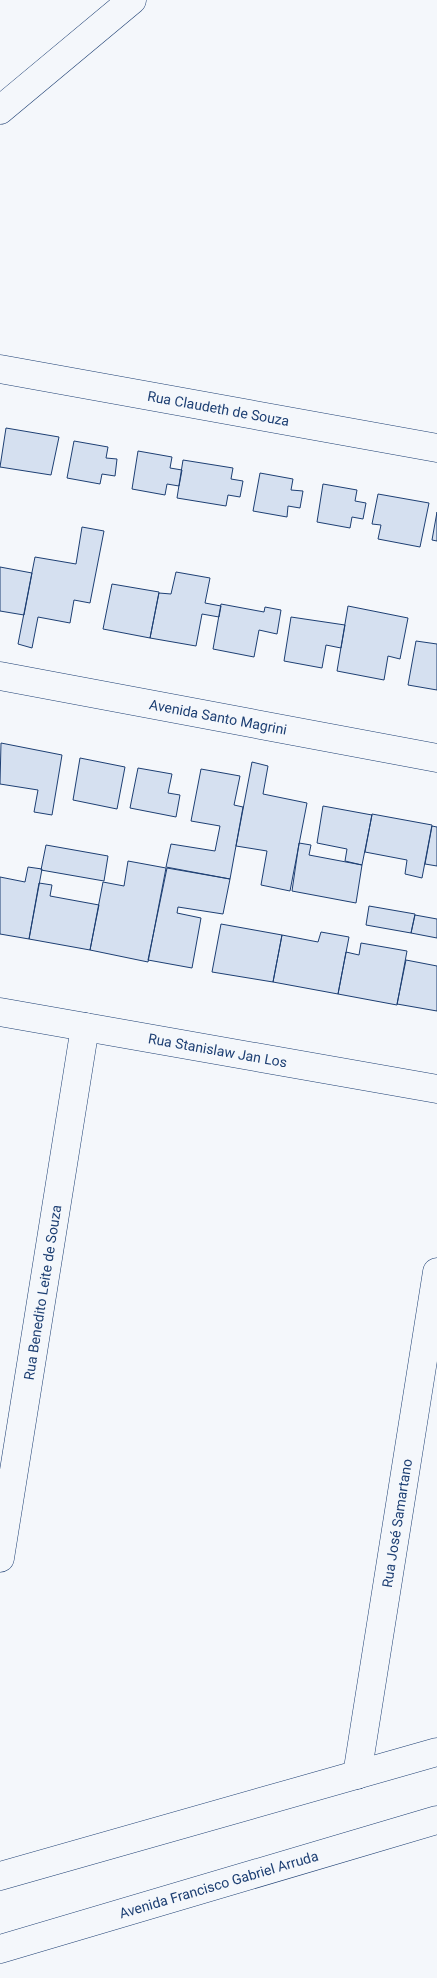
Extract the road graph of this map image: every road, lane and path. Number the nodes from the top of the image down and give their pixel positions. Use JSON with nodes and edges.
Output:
{"nodes":[{"id":1,"x":132,"y":0,"type":"edge"},
{"id":2,"x":0,"y":110,"type":"edge"},
{"id":3,"x":0,"y":369,"type":"edge"},
{"id":4,"x":437,"y":448,"type":"edge"},
{"id":5,"x":0,"y":676,"type":"edge"},
{"id":6,"x":437,"y":758,"type":"edge"},
{"id":7,"x":0,"y":1012,"type":"edge"},
{"id":8,"x":86,"y":1027,"type":"junction"},
{"id":9,"x":437,"y":1088,"type":"edge"},
{"id":10,"x":437,"y":1272,"type":"edge"},
{"id":11,"x":0,"y":1558,"type":"edge"},
{"id":12,"x":437,"y":1752,"type":"edge"},
{"id":13,"x":357,"y":1775,"type":"junction"},
{"id":14,"x":437,"y":1820,"type":"edge"},
{"id":15,"x":0,"y":1876,"type":"edge"},
{"id":16,"x":0,"y":1949,"type":"edge"}],
"edges":[{"from":1,"to":2,"type":"street"},
{"from":3,"to":4,"type":"street","name":"Rua Claudeth de Souza"},
{"from":5,"to":6,"type":"street","name":"Avenida Santo Magrini"},
{"from":7,"to":8,"type":"street","name":"Rua Stanislaw Jan Los"},
{"from":8,"to":9,"type":"street","name":"Rua Stanislaw Jan Los"},
{"from":8,"to":11,"type":"street","name":"Rua Benedito Leite de Souza"},
{"from":10,"to":13,"type":"street","name":"Rua José Samartano"},
{"from":12,"to":13,"type":"street"},
{"from":13,"to":15,"type":"street"},
{"from":14,"to":16,"type":"street","name":"Avenida Francisco Gabriel Arruda"}]}
